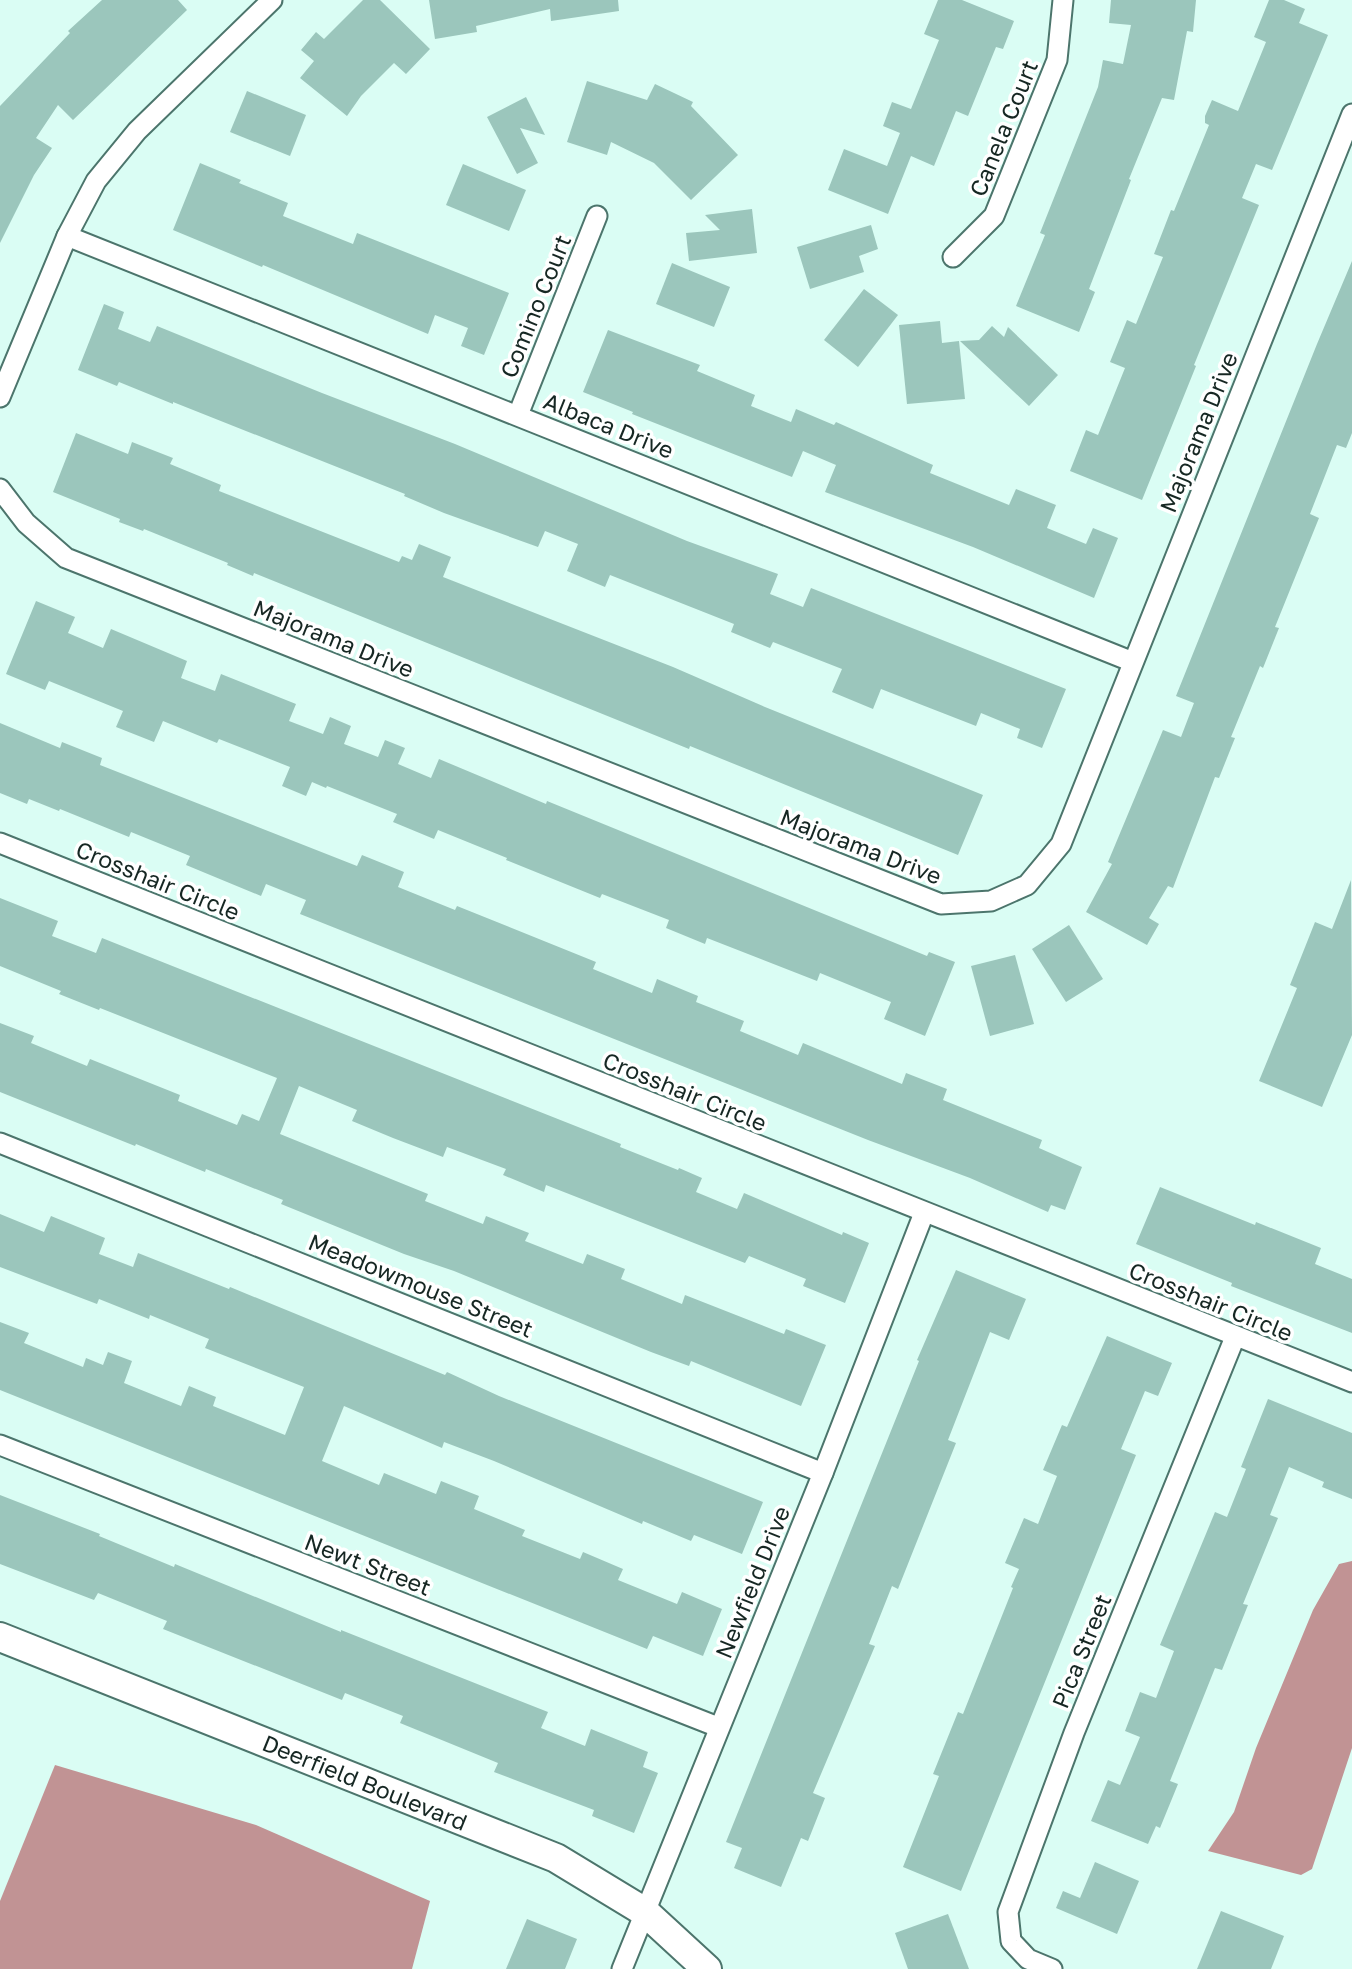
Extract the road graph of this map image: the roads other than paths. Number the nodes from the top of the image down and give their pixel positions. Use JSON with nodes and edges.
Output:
{"nodes":[{"id":1,"x":272,"y":0,"type":"edge"},
{"id":2,"x":1063,"y":0,"type":"edge"},
{"id":3,"x":1352,"y":114,"type":"edge"},
{"id":4,"x":597,"y":216,"type":"dead end"},
{"id":5,"x":67,"y":236,"type":"junction"},
{"id":6,"x":953,"y":257,"type":"dead end"},
{"id":7,"x":0,"y":397,"type":"edge"},
{"id":8,"x":518,"y":415,"type":"junction"},
{"id":9,"x":0,"y":489,"type":"edge"},
{"id":10,"x":1133,"y":662,"type":"junction"},
{"id":11,"x":0,"y":843,"type":"edge"},
{"id":12,"x":0,"y":1143,"type":"edge"},
{"id":13,"x":924,"y":1213,"type":"junction"},
{"id":14,"x":1235,"y":1337,"type":"junction"},
{"id":15,"x":1352,"y":1382,"type":"edge"},
{"id":16,"x":0,"y":1445,"type":"edge"},
{"id":17,"x":823,"y":1473,"type":"junction"},
{"id":18,"x":0,"y":1637,"type":"edge"},
{"id":19,"x":718,"y":1727,"type":"junction"},
{"id":20,"x":645,"y":1912,"type":"junction"},
{"id":21,"x":622,"y":1969,"type":"edge"},
{"id":22,"x":707,"y":1969,"type":"edge"},
{"id":23,"x":1052,"y":1969,"type":"edge"}],
"edges":[{"from":1,"to":5,"type":"street"},
{"from":2,"to":6,"type":"street","name":"Canela Court"},
{"from":3,"to":10,"type":"street","name":"Majorama Drive"},
{"from":4,"to":8,"type":"street","name":"Comino Court"},
{"from":5,"to":7,"type":"street"},
{"from":5,"to":8,"type":"street","name":"Albaca Drive"},
{"from":8,"to":10,"type":"street","name":"Albaca Drive"},
{"from":9,"to":10,"type":"street","name":"Majorama Drive"},
{"from":11,"to":13,"type":"street","name":"Crosshair Circle"},
{"from":12,"to":17,"type":"street","name":"Meadowmouse Street"},
{"from":13,"to":14,"type":"street","name":"Crosshair Circle"},
{"from":13,"to":17,"type":"street","name":"Newfield Drive"},
{"from":14,"to":15,"type":"street","name":"Crosshair Circle"},
{"from":14,"to":23,"type":"street","name":"Pica Street"},
{"from":16,"to":19,"type":"street","name":"Newt Street"},
{"from":17,"to":19,"type":"street","name":"Newfield Drive"},
{"from":18,"to":20,"type":"street","name":"Deerfield Boulevard"},
{"from":19,"to":20,"type":"street","name":"Newfield Drive"},
{"from":20,"to":21,"type":"street","name":"Newfield Drive"},
{"from":20,"to":22,"type":"street","name":"Deerfield Boulevard"}]}
